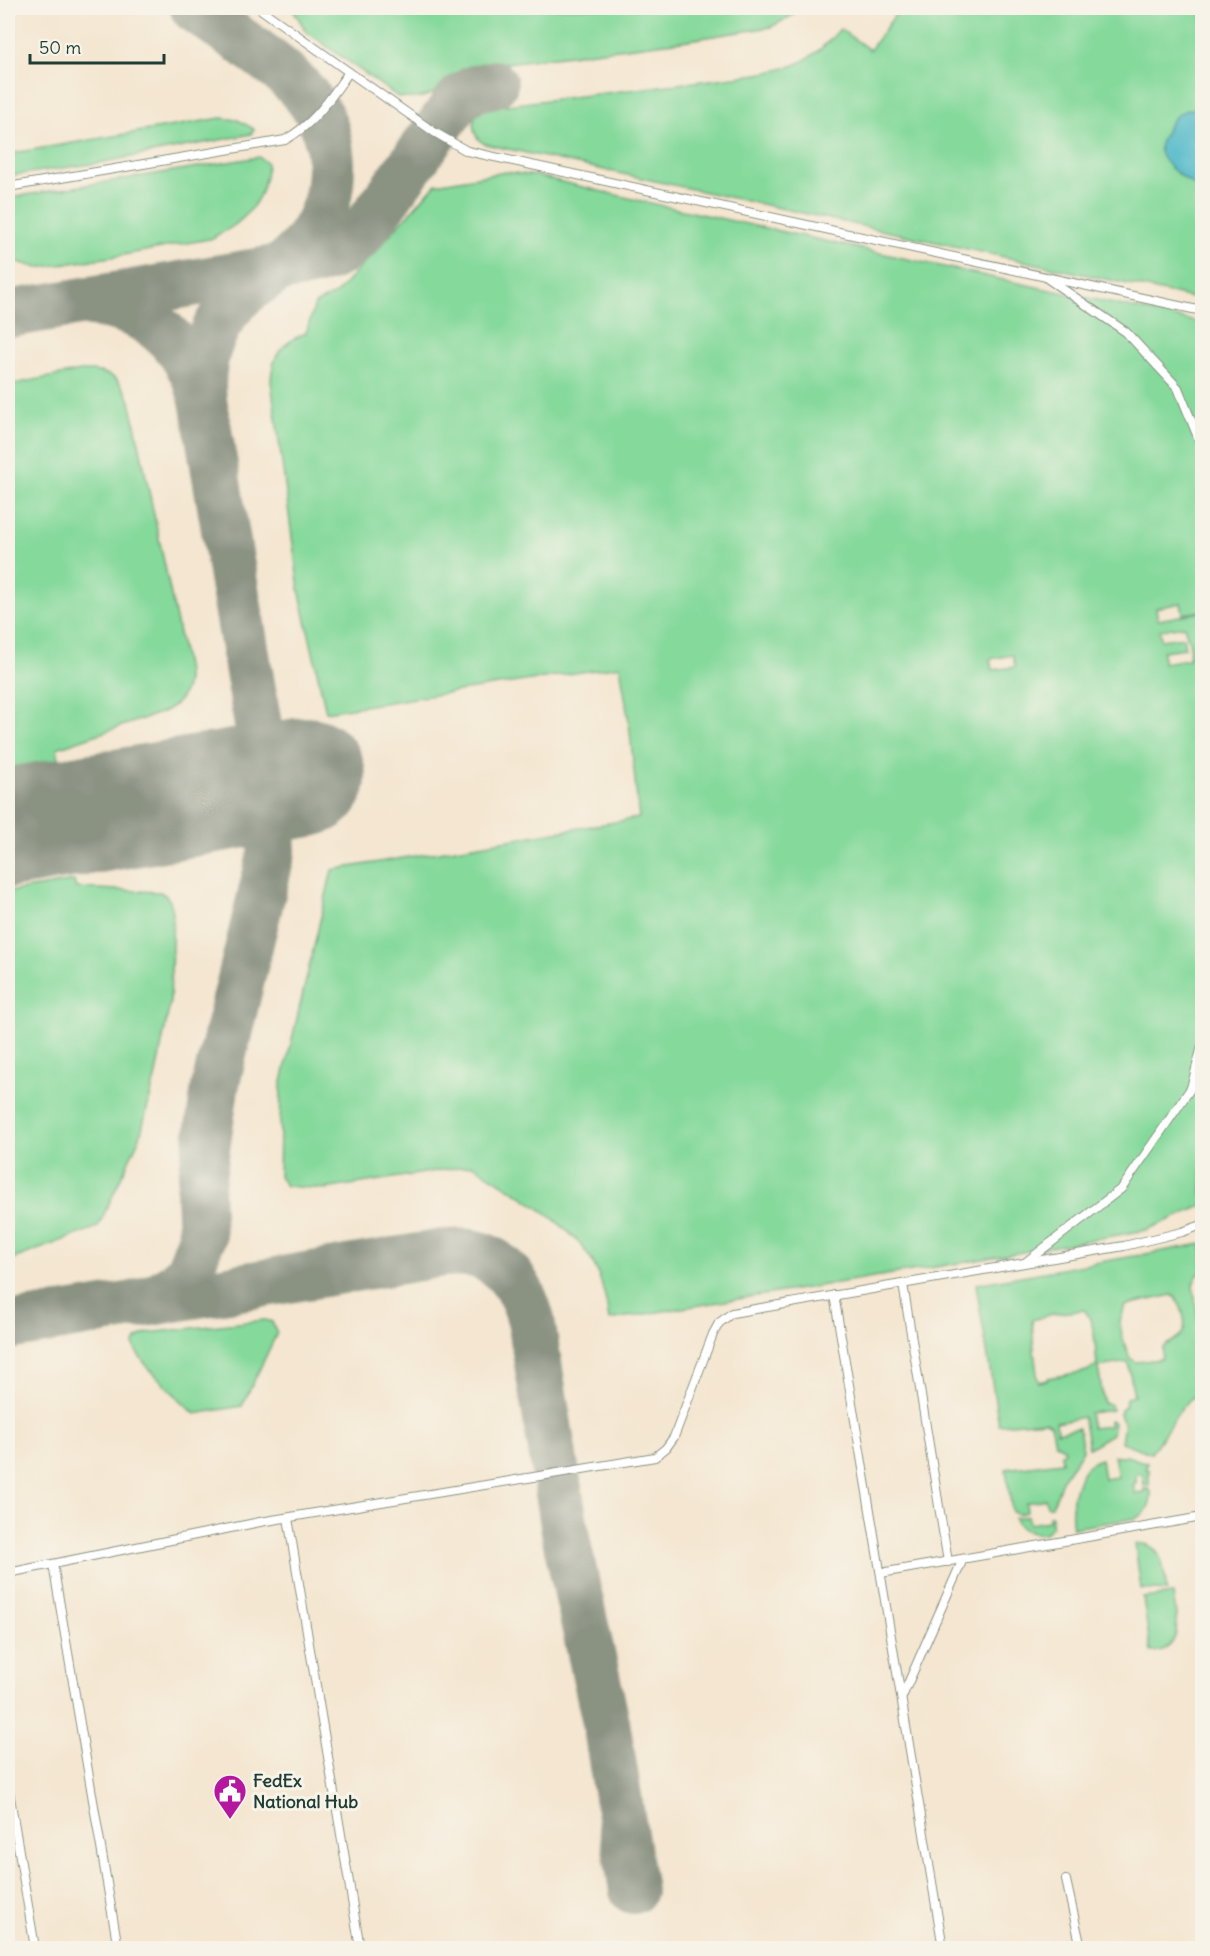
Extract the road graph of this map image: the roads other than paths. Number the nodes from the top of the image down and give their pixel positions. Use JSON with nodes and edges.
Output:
{"nodes":[{"id":1,"x":259,"y":8,"type":"edge"},
{"id":2,"x":349,"y":72,"type":"junction"},
{"id":3,"x":8,"y":187,"type":"edge"},
{"id":4,"x":1045,"y":277,"type":"junction"},
{"id":5,"x":1203,"y":311,"type":"edge"},
{"id":6,"x":1203,"y":447,"type":"edge"},
{"id":7,"x":1203,"y":1046,"type":"edge"},
{"id":8,"x":1203,"y":1225,"type":"edge"},
{"id":9,"x":1024,"y":1263,"type":"junction"},
{"id":10,"x":903,"y":1284,"type":"junction"},
{"id":11,"x":834,"y":1295,"type":"junction"},
{"id":12,"x":1203,"y":1517,"type":"edge"},
{"id":13,"x":288,"y":1518,"type":"junction"},
{"id":14,"x":963,"y":1559,"type":"junction"},
{"id":15,"x":948,"y":1562,"type":"junction"},
{"id":16,"x":53,"y":1564,"type":"junction"},
{"id":17,"x":8,"y":1573,"type":"edge"},
{"id":18,"x":881,"y":1573,"type":"junction"},
{"id":19,"x":902,"y":1699,"type":"junction"},
{"id":20,"x":8,"y":1785,"type":"edge"},
{"id":21,"x":1066,"y":1880,"type":"dead end"},
{"id":22,"x":35,"y":1948,"type":"edge"},
{"id":23,"x":118,"y":1948,"type":"edge"},
{"id":24,"x":360,"y":1948,"type":"edge"},
{"id":25,"x":943,"y":1948,"type":"edge"},
{"id":26,"x":1081,"y":1948,"type":"edge"}],
"edges":[{"from":1,"to":2,"type":"lane"},
{"from":2,"to":3,"type":"lane"},
{"from":2,"to":4,"type":"lane"},
{"from":4,"to":5,"type":"lane"},
{"from":4,"to":6,"type":"lane"},
{"from":7,"to":9,"type":"lane"},
{"from":8,"to":9,"type":"lane"},
{"from":9,"to":10,"type":"lane"},
{"from":10,"to":11,"type":"lane"},
{"from":10,"to":15,"type":"lane"},
{"from":11,"to":13,"type":"lane"},
{"from":11,"to":18,"type":"lane"},
{"from":12,"to":14,"type":"lane"},
{"from":13,"to":16,"type":"lane"},
{"from":13,"to":24,"type":"lane"},
{"from":14,"to":15,"type":"lane"},
{"from":14,"to":19,"type":"lane"},
{"from":15,"to":18,"type":"lane"},
{"from":16,"to":17,"type":"lane"},
{"from":16,"to":23,"type":"lane"},
{"from":18,"to":19,"type":"lane"},
{"from":19,"to":25,"type":"lane"},
{"from":20,"to":22,"type":"lane"},
{"from":21,"to":26,"type":"lane"}]}
